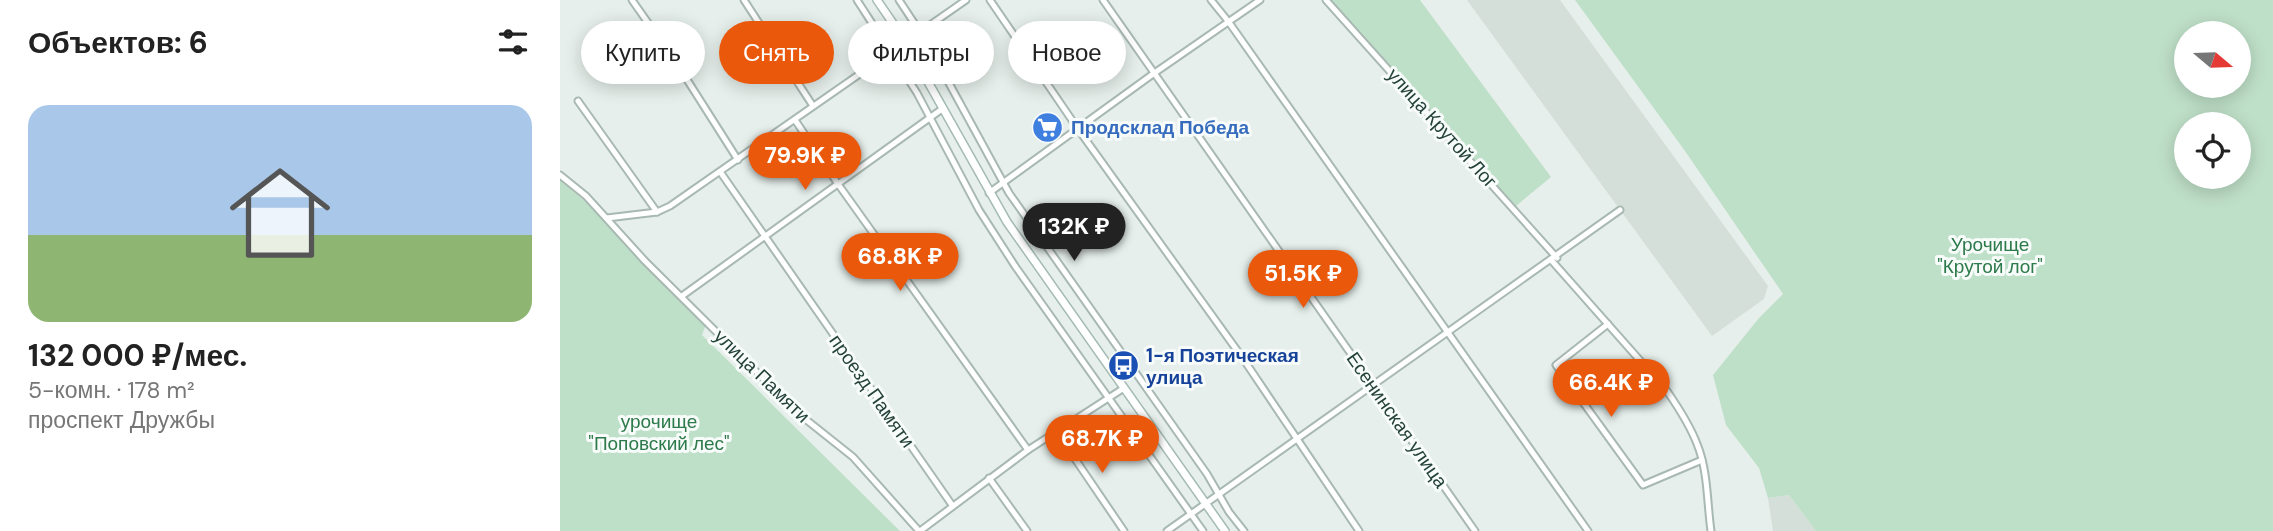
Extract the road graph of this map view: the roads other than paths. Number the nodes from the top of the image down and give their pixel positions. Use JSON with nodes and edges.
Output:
{"nodes":[{"id":1,"x":632,"y":0,"type":"edge"},
{"id":2,"x":744,"y":0,"type":"edge"},
{"id":3,"x":857,"y":0,"type":"edge"},
{"id":4,"x":877,"y":0,"type":"edge"},
{"id":5,"x":899,"y":0,"type":"edge"},
{"id":6,"x":966,"y":0,"type":"edge"},
{"id":7,"x":990,"y":0,"type":"edge"},
{"id":8,"x":1102,"y":0,"type":"edge"},
{"id":9,"x":1211,"y":0,"type":"edge"},
{"id":10,"x":1260,"y":0,"type":"edge"},
{"id":11,"x":1326,"y":0,"type":"edge"},
{"id":12,"x":871,"y":21,"type":"edge"},
{"id":13,"x":891,"y":21,"type":"edge"},
{"id":14,"x":913,"y":21,"type":"edge"},
{"id":15,"x":935,"y":21,"type":"edge"},
{"id":16,"x":1228,"y":21,"type":"junction"},
{"id":17,"x":1153,"y":74,"type":"junction"},
{"id":18,"x":848,"y":82,"type":"edge"},
{"id":19,"x":912,"y":84,"type":"edge"},
{"id":20,"x":929,"y":84,"type":"edge"},
{"id":21,"x":949,"y":84,"type":"edge"},
{"id":22,"x":578,"y":101,"type":"dead end"},
{"id":23,"x":813,"y":106,"type":"junction"},
{"id":24,"x":942,"y":108,"type":"junction"},
{"id":25,"x":931,"y":117,"type":"junction"},
{"id":26,"x":795,"y":120,"type":"junction"},
{"id":27,"x":1078,"y":129,"type":"junction"},
{"id":28,"x":738,"y":160,"type":"junction"},
{"id":29,"x":721,"y":173,"type":"junction"},
{"id":30,"x":560,"y":175,"type":"edge"},
{"id":31,"x":1003,"y":183,"type":"junction"},
{"id":32,"x":838,"y":184,"type":"junction"},
{"id":33,"x":989,"y":193,"type":"junction"},
{"id":34,"x":1620,"y":210,"type":"dead end"},
{"id":35,"x":657,"y":212,"type":"junction"},
{"id":36,"x":607,"y":218,"type":"junction"},
{"id":37,"x":765,"y":237,"type":"junction"},
{"id":38,"x":1554,"y":259,"type":"junction"},
{"id":39,"x":682,"y":296,"type":"junction"},
{"id":40,"x":1608,"y":324,"type":"junction"},
{"id":41,"x":1449,"y":333,"type":"junction"},
{"id":42,"x":1373,"y":385,"type":"junction"},
{"id":43,"x":1124,"y":388,"type":"junction"},
{"id":44,"x":1109,"y":398,"type":"junction"},
{"id":45,"x":1059,"y":432,"type":"junction"},
{"id":46,"x":1297,"y":439,"type":"junction"},
{"id":47,"x":1028,"y":450,"type":"junction"},
{"id":48,"x":1702,"y":460,"type":"junction"},
{"id":49,"x":989,"y":478,"type":"junction"},
{"id":50,"x":1219,"y":495,"type":"junction"},
{"id":51,"x":1205,"y":503,"type":"junction"},
{"id":52,"x":952,"y":505,"type":"junction"},
{"id":53,"x":1191,"y":514,"type":"junction"},
{"id":54,"x":919,"y":531,"type":"edge"},
{"id":55,"x":1027,"y":531,"type":"edge"},
{"id":56,"x":1124,"y":531,"type":"edge"},
{"id":57,"x":1167,"y":531,"type":"edge"},
{"id":58,"x":1203,"y":531,"type":"edge"},
{"id":59,"x":1225,"y":531,"type":"edge"},
{"id":60,"x":1244,"y":531,"type":"edge"},
{"id":61,"x":1359,"y":531,"type":"edge"},
{"id":62,"x":1475,"y":531,"type":"edge"},
{"id":63,"x":1588,"y":531,"type":"edge"},
{"id":64,"x":1711,"y":531,"type":"edge"}],
"edges":[{"from":1,"to":28,"type":"street"},
{"from":2,"to":23,"type":"street"},
{"from":3,"to":12,"type":"street"},
{"from":4,"to":13,"type":"main road"},
{"from":5,"to":14,"type":"street"},
{"from":6,"to":15,"type":"street"},
{"from":7,"to":27,"type":"street"},
{"from":8,"to":17,"type":"street","name":"Есенинская улица"},
{"from":9,"to":16,"type":"street"},
{"from":10,"to":16,"type":"street"},
{"from":11,"to":38,"type":"street","name":"улица Крутой Лог"},
{"from":16,"to":17,"type":"street"},
{"from":16,"to":41,"type":"street"},
{"from":17,"to":27,"type":"street"},
{"from":17,"to":42,"type":"street","name":"Есенинская улица"},
{"from":18,"to":23,"type":"street"},
{"from":19,"to":25,"type":"street"},
{"from":20,"to":24,"type":"main road"},
{"from":21,"to":31,"type":"street"},
{"from":22,"to":35,"type":"street"},
{"from":23,"to":26,"type":"street"},
{"from":24,"to":25,"type":"street"},
{"from":24,"to":33,"type":"main road"},
{"from":25,"to":32,"type":"street"},
{"from":25,"to":44,"type":"street"},
{"from":26,"to":28,"type":"street"},
{"from":26,"to":32,"type":"street"},
{"from":27,"to":31,"type":"street"},
{"from":27,"to":46,"type":"street"},
{"from":28,"to":29,"type":"street"},
{"from":29,"to":35,"type":"street"},
{"from":29,"to":37,"type":"street","name":"проезд Памяти"},
{"from":30,"to":36,"type":"street","name":"улица Памяти"},
{"from":31,"to":33,"type":"street"},
{"from":31,"to":50,"type":"street"},
{"from":32,"to":37,"type":"street"},
{"from":32,"to":47,"type":"street"},
{"from":33,"to":43,"type":"main road"},
{"from":34,"to":38,"type":"street"},
{"from":35,"to":36,"type":"street"},
{"from":36,"to":39,"type":"street","name":"улица Памяти"},
{"from":37,"to":39,"type":"street"},
{"from":37,"to":52,"type":"street","name":"проезд Памяти"},
{"from":38,"to":40,"type":"street","name":"улица Крутой Лог"},
{"from":38,"to":41,"type":"street"},
{"from":39,"to":54,"type":"street","name":"улица Памяти"},
{"from":40,"to":48,"type":"street","name":"улица Крутой Лог"},
{"from":40,"to":48,"type":"street"},
{"from":41,"to":42,"type":"street"},
{"from":41,"to":63,"type":"street"},
{"from":42,"to":46,"type":"street"},
{"from":42,"to":62,"type":"street","name":"Есенинская улица"},
{"from":43,"to":44,"type":"street"},
{"from":43,"to":51,"type":"main road"},
{"from":44,"to":45,"type":"street"},
{"from":44,"to":53,"type":"street"},
{"from":45,"to":47,"type":"street"},
{"from":45,"to":56,"type":"street"},
{"from":46,"to":50,"type":"street"},
{"from":46,"to":61,"type":"street"},
{"from":47,"to":49,"type":"street"},
{"from":48,"to":64,"type":"street","name":"улица Крутой Лог"},
{"from":49,"to":52,"type":"street"},
{"from":49,"to":55,"type":"street"},
{"from":50,"to":51,"type":"street"},
{"from":50,"to":60,"type":"street"},
{"from":51,"to":53,"type":"street"},
{"from":51,"to":59,"type":"main road"},
{"from":52,"to":54,"type":"street"},
{"from":53,"to":57,"type":"street"},
{"from":53,"to":58,"type":"street"}]}
